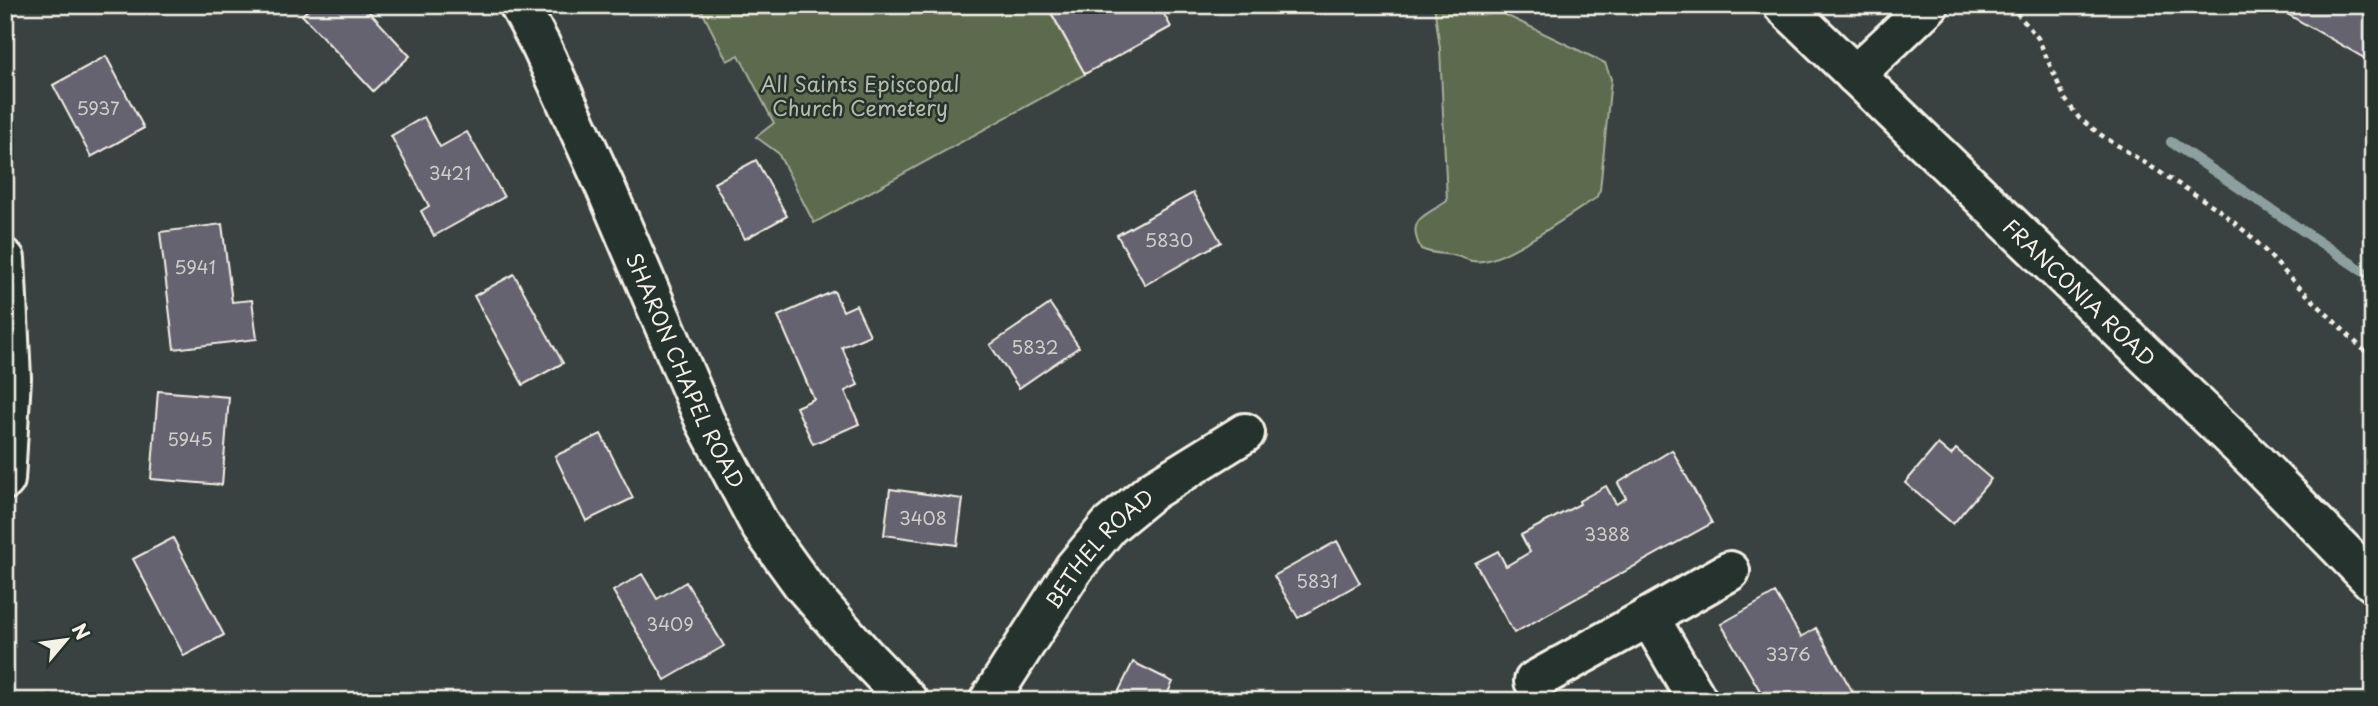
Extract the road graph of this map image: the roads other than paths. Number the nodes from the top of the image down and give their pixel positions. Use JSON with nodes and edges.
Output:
{"nodes":[{"id":1,"x":519,"y":5,"type":"edge"},
{"id":2,"x":1783,"y":5,"type":"edge"},
{"id":3,"x":1930,"y":5,"type":"edge"},
{"id":4,"x":1855,"y":75,"type":"junction"},
{"id":5,"x":5,"y":259,"type":"edge"},
{"id":6,"x":1245,"y":433,"type":"dead end"},
{"id":7,"x":5,"y":480,"type":"edge"},
{"id":8,"x":1730,"y":570,"type":"dead end"},
{"id":9,"x":2373,"y":582,"type":"edge"},
{"id":10,"x":1650,"y":617,"type":"junction"},
{"id":11,"x":1534,"y":681,"type":"dead end"},
{"id":12,"x":908,"y":701,"type":"edge"},
{"id":13,"x":989,"y":701,"type":"edge"},
{"id":14,"x":1698,"y":701,"type":"edge"}],
"edges":[{"from":1,"to":12,"type":"street","name":"SHARON CHAPEL ROAD"},
{"from":2,"to":4,"type":"street","name":"FRANCONIA ROAD"},
{"from":3,"to":4,"type":"street"},
{"from":4,"to":9,"type":"street","name":"FRANCONIA ROAD"},
{"from":5,"to":7,"type":"street"},
{"from":6,"to":13,"type":"street","name":"BETHEL ROAD"},
{"from":8,"to":10,"type":"street"},
{"from":10,"to":11,"type":"street"},
{"from":10,"to":14,"type":"street"}]}
